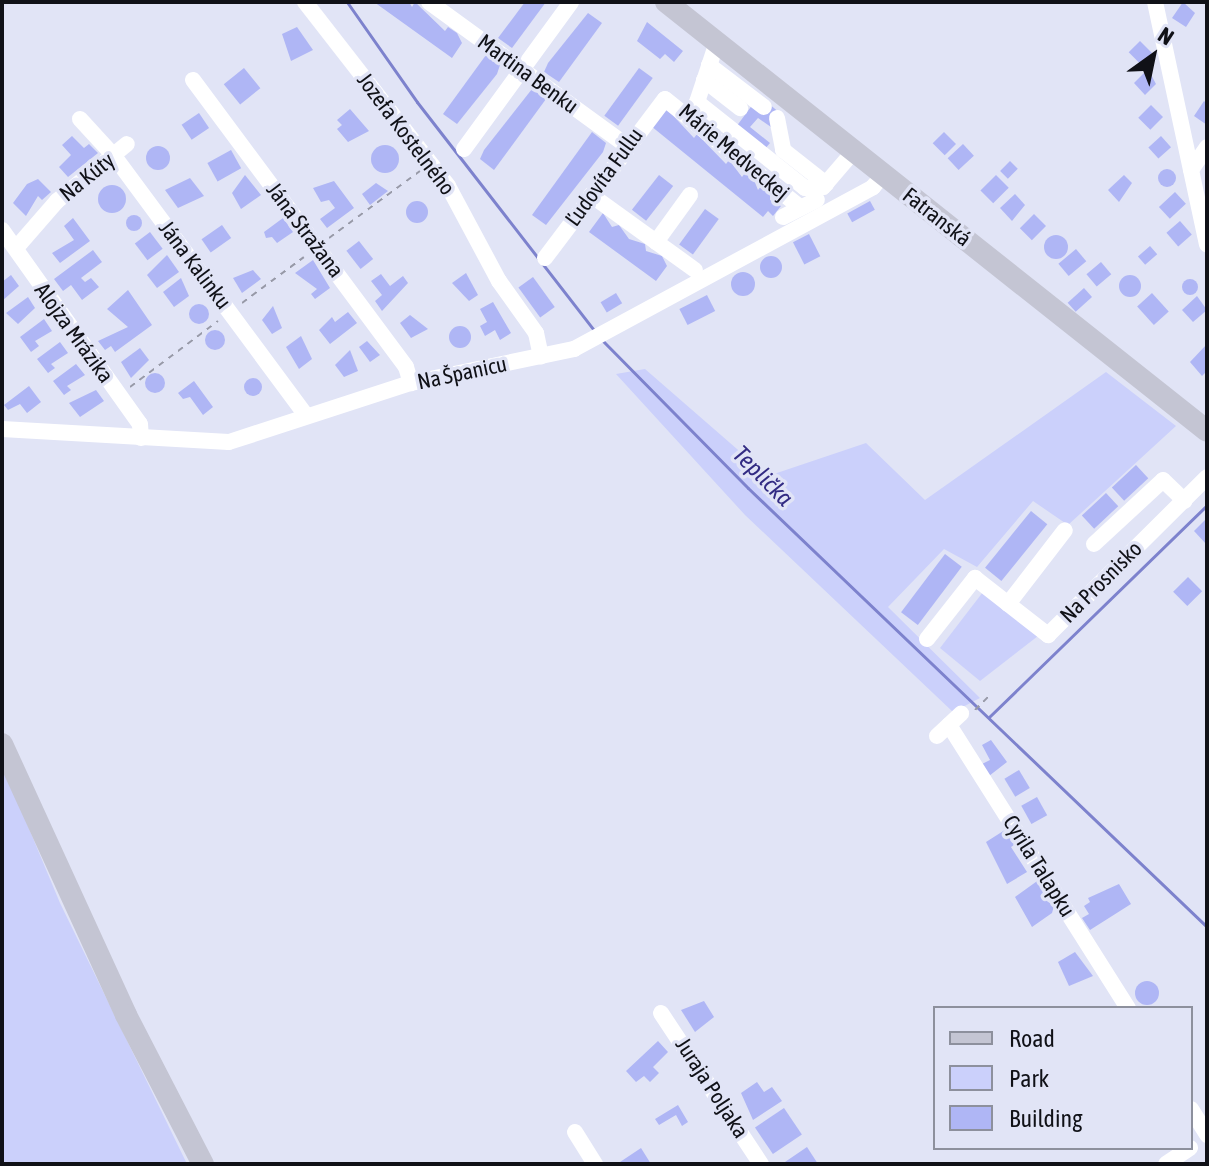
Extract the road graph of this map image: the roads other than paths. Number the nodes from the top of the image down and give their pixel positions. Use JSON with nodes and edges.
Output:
{"nodes":[{"id":1,"x":305,"y":2,"type":"edge"},
{"id":2,"x":429,"y":2,"type":"edge"},
{"id":3,"x":571,"y":2,"type":"edge"},
{"id":4,"x":666,"y":2,"type":"edge"},
{"id":5,"x":1155,"y":2,"type":"edge"},
{"id":6,"x":717,"y":42,"type":"junction"},
{"id":7,"x":521,"y":69,"type":"junction"},
{"id":8,"x":704,"y":79,"type":"junction"},
{"id":9,"x":193,"y":80,"type":"dead end"},
{"id":10,"x":665,"y":99,"type":"joint"},
{"id":11,"x":737,"y":112,"type":"junction"},
{"id":12,"x":80,"y":119,"type":"dead end"},
{"id":13,"x":127,"y":144,"type":"dead end"},
{"id":14,"x":627,"y":146,"type":"junction"},
{"id":15,"x":1207,"y":147,"type":"edge"},
{"id":16,"x":464,"y":149,"type":"dead end"},
{"id":17,"x":854,"y":151,"type":"junction"},
{"id":18,"x":114,"y":156,"type":"junction"},
{"id":19,"x":778,"y":156,"type":"junction"},
{"id":20,"x":1191,"y":170,"type":"junction"},
{"id":21,"x":884,"y":174,"type":"junction"},
{"id":22,"x":591,"y":195,"type":"junction"},
{"id":23,"x":690,"y":195,"type":"dead end"},
{"id":24,"x":817,"y":200,"type":"dead end"},
{"id":25,"x":801,"y":208,"type":"junction"},
{"id":26,"x":783,"y":217,"type":"dead end"},
{"id":27,"x":2,"y":230,"type":"edge"},
{"id":28,"x":656,"y":242,"type":"junction"},
{"id":29,"x":1207,"y":244,"type":"edge"},
{"id":30,"x":17,"y":247,"type":"junction"},
{"id":31,"x":545,"y":258,"type":"dead end"},
{"id":32,"x":695,"y":270,"type":"dead end"},
{"id":33,"x":541,"y":356,"type":"junction"},
{"id":34,"x":411,"y":383,"type":"junction"},
{"id":35,"x":305,"y":414,"type":"junction"},
{"id":36,"x":2,"y":429,"type":"edge"},
{"id":37,"x":1207,"y":431,"type":"edge"},
{"id":38,"x":141,"y":438,"type":"junction"},
{"id":39,"x":1207,"y":477,"type":"edge"},
{"id":40,"x":1185,"y":501,"type":"junction"},
{"id":41,"x":1065,"y":530,"type":"dead end"},
{"id":42,"x":1094,"y":544,"type":"dead end"},
{"id":43,"x":1008,"y":604,"type":"junction"},
{"id":44,"x":927,"y":639,"type":"dead end"},
{"id":45,"x":955,"y":722,"type":"road end"},
{"id":46,"x":2,"y":744,"type":"edge"},
{"id":47,"x":1127,"y":1006,"type":"edge"},
{"id":48,"x":662,"y":1013,"type":"dead end"},
{"id":49,"x":1193,"y":1112,"type":"edge"},
{"id":50,"x":575,"y":1132,"type":"dead end"},
{"id":51,"x":1207,"y":1136,"type":"edge"},
{"id":52,"x":1187,"y":1150,"type":"edge"},
{"id":53,"x":203,"y":1164,"type":"edge"},
{"id":54,"x":595,"y":1164,"type":"edge"},
{"id":55,"x":761,"y":1164,"type":"edge"},
{"id":56,"x":1166,"y":1164,"type":"edge"}],
"edges":[{"from":1,"to":33,"type":"street","name":"Jozefa Kostelného"},
{"from":2,"to":7,"type":"street","name":"Martina Benku"},
{"from":3,"to":7,"type":"street"},
{"from":4,"to":6,"type":"main road","name":"Fatranská"},
{"from":5,"to":20,"type":"street"},
{"from":6,"to":8,"type":"street"},
{"from":6,"to":17,"type":"main road","name":"Fatranská"},
{"from":7,"to":14,"type":"street","name":"Martina Benku"},
{"from":7,"to":16,"type":"street"},
{"from":8,"to":11,"type":"street"},
{"from":8,"to":11,"type":"street"},
{"from":9,"to":34,"type":"street","name":"Jána Stražana"},
{"from":10,"to":14,"type":"street","name":"Ľudovíta Fullu"},
{"from":10,"to":25,"type":"street","name":"Márie Medveckej"},
{"from":11,"to":19,"type":"street"},
{"from":11,"to":19,"type":"street"},
{"from":12,"to":18,"type":"street","name":"Jána Kalinku"},
{"from":13,"to":18,"type":"street","name":"Na Kúty"},
{"from":14,"to":22,"type":"street","name":"Ľudovíta Fullu"},
{"from":15,"to":20,"type":"street"},
{"from":17,"to":19,"type":"street"},
{"from":17,"to":21,"type":"main road","name":"Fatranská"},
{"from":18,"to":30,"type":"street","name":"Na Kúty"},
{"from":18,"to":35,"type":"street","name":"Jána Kalinku"},
{"from":20,"to":29,"type":"street"},
{"from":21,"to":33,"type":"street","name":"Na Španicu"},
{"from":21,"to":37,"type":"main road","name":"Fatranská"},
{"from":22,"to":28,"type":"street"},
{"from":22,"to":31,"type":"street","name":"Ľudovíta Fullu"},
{"from":23,"to":28,"type":"street"},
{"from":24,"to":25,"type":"street","name":"Márie Medveckej"},
{"from":25,"to":26,"type":"street","name":"Márie Medveckej"},
{"from":27,"to":30,"type":"street","name":"Alojza Mrázika"},
{"from":28,"to":32,"type":"street"},
{"from":30,"to":38,"type":"street","name":"Alojza Mrázika"},
{"from":33,"to":34,"type":"street","name":"Na Španicu"},
{"from":34,"to":35,"type":"street","name":"Na Španicu"},
{"from":35,"to":38,"type":"street","name":"Na Španicu"},
{"from":36,"to":38,"type":"street","name":"Na Španicu"},
{"from":39,"to":40,"type":"street","name":"Na Prosnisko"},
{"from":40,"to":42,"type":"street"},
{"from":40,"to":43,"type":"street","name":"Na Prosnisko"},
{"from":41,"to":43,"type":"street"},
{"from":43,"to":44,"type":"street","name":"Na Prosnisko"},
{"from":45,"to":47,"type":"street","name":"Cyrila Talapku"},
{"from":46,"to":53,"type":"main road"},
{"from":48,"to":55,"type":"street","name":"Juraja Poljaka"},
{"from":49,"to":51,"type":"street"},
{"from":50,"to":54,"type":"street"},
{"from":52,"to":56,"type":"street"}]}
